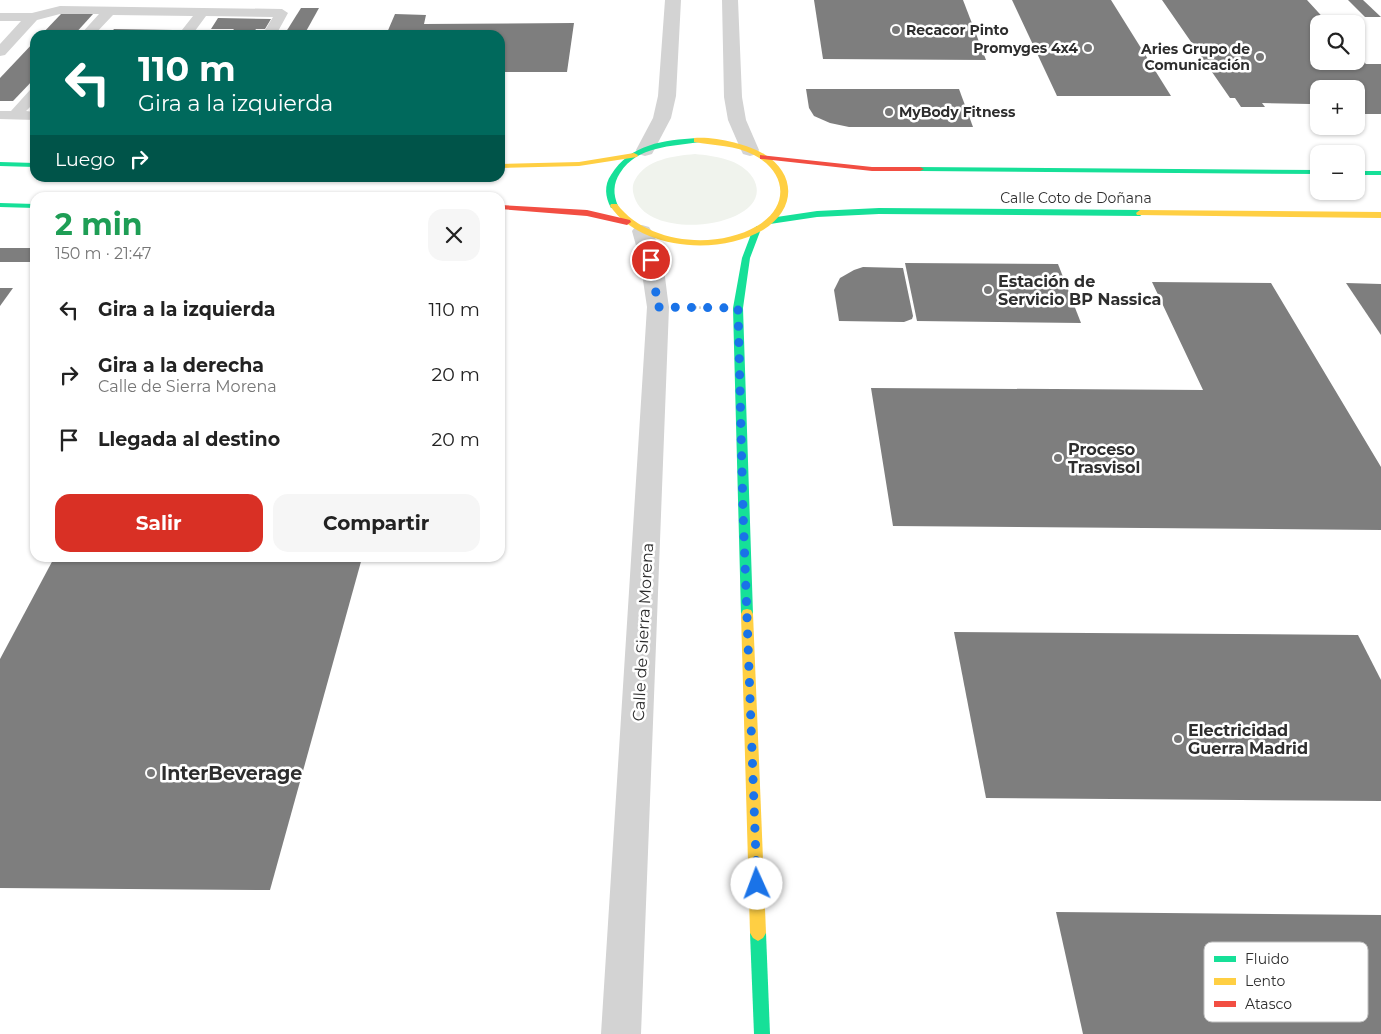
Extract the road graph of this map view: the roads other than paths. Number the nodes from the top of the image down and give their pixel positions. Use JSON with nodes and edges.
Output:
{"nodes":[{"id":1,"x":673,"y":0,"type":"edge"},
{"id":2,"x":730,"y":0,"type":"edge"},
{"id":3,"x":109,"y":11,"type":"junction"},
{"id":4,"x":202,"y":12,"type":"junction"},
{"id":5,"x":0,"y":16,"type":"edge"},
{"id":6,"x":32,"y":17,"type":"junction"},
{"id":7,"x":92,"y":30,"type":"edge"},
{"id":8,"x":189,"y":30,"type":"edge"},
{"id":9,"x":272,"y":30,"type":"edge"},
{"id":10,"x":0,"y":52,"type":"edge"},
{"id":11,"x":30,"y":96,"type":"edge"},
{"id":12,"x":7,"y":116,"type":"edge"},
{"id":13,"x":30,"y":116,"type":"edge"},
{"id":14,"x":640,"y":152,"type":"junction"},
{"id":15,"x":756,"y":153,"type":"junction"},
{"id":16,"x":30,"y":163,"type":"edge"},
{"id":17,"x":0,"y":164,"type":"edge"},
{"id":18,"x":505,"y":166,"type":"edge"},
{"id":19,"x":1310,"y":172,"type":"edge"},
{"id":20,"x":1365,"y":173,"type":"edge"},
{"id":21,"x":1381,"y":173,"type":"edge"},
{"id":22,"x":0,"y":205,"type":"edge"},
{"id":23,"x":30,"y":206,"type":"edge"},
{"id":24,"x":505,"y":207,"type":"edge"},
{"id":25,"x":1381,"y":215,"type":"edge"},
{"id":26,"x":770,"y":221,"type":"junction"},
{"id":27,"x":635,"y":227,"type":"junction"},
{"id":28,"x":757,"y":229,"type":"junction"},
{"id":29,"x":621,"y":1034,"type":"edge"},
{"id":30,"x":762,"y":1034,"type":"edge"}],
"edges":[{"from":1,"to":14,"type":"street"},
{"from":2,"to":15,"type":"street"},
{"from":3,"to":4,"type":"lane"},
{"from":3,"to":6,"type":"lane"},
{"from":3,"to":7,"type":"lane"},
{"from":4,"to":8,"type":"lane"},
{"from":4,"to":9,"type":"lane"},
{"from":5,"to":6,"type":"lane"},
{"from":6,"to":10,"type":"lane"},
{"from":11,"to":12,"type":"lane"},
{"from":12,"to":13,"type":"lane"},
{"from":14,"to":15,"type":"street"},
{"from":14,"to":18,"type":"street"},
{"from":14,"to":27,"type":"street"},
{"from":15,"to":19,"type":"street","name":"Calle Coto de Doñana"},
{"from":15,"to":26,"type":"street"},
{"from":16,"to":17,"type":"street"},
{"from":20,"to":21,"type":"street"},
{"from":22,"to":23,"type":"street"},
{"from":24,"to":27,"type":"street"},
{"from":25,"to":26,"type":"street","name":"Calle Coto de Doñana"},
{"from":26,"to":28,"type":"street"},
{"from":27,"to":28,"type":"street"},
{"from":27,"to":29,"type":"street","name":"Calle de Sierra Morena"},
{"from":28,"to":30,"type":"street"}]}
